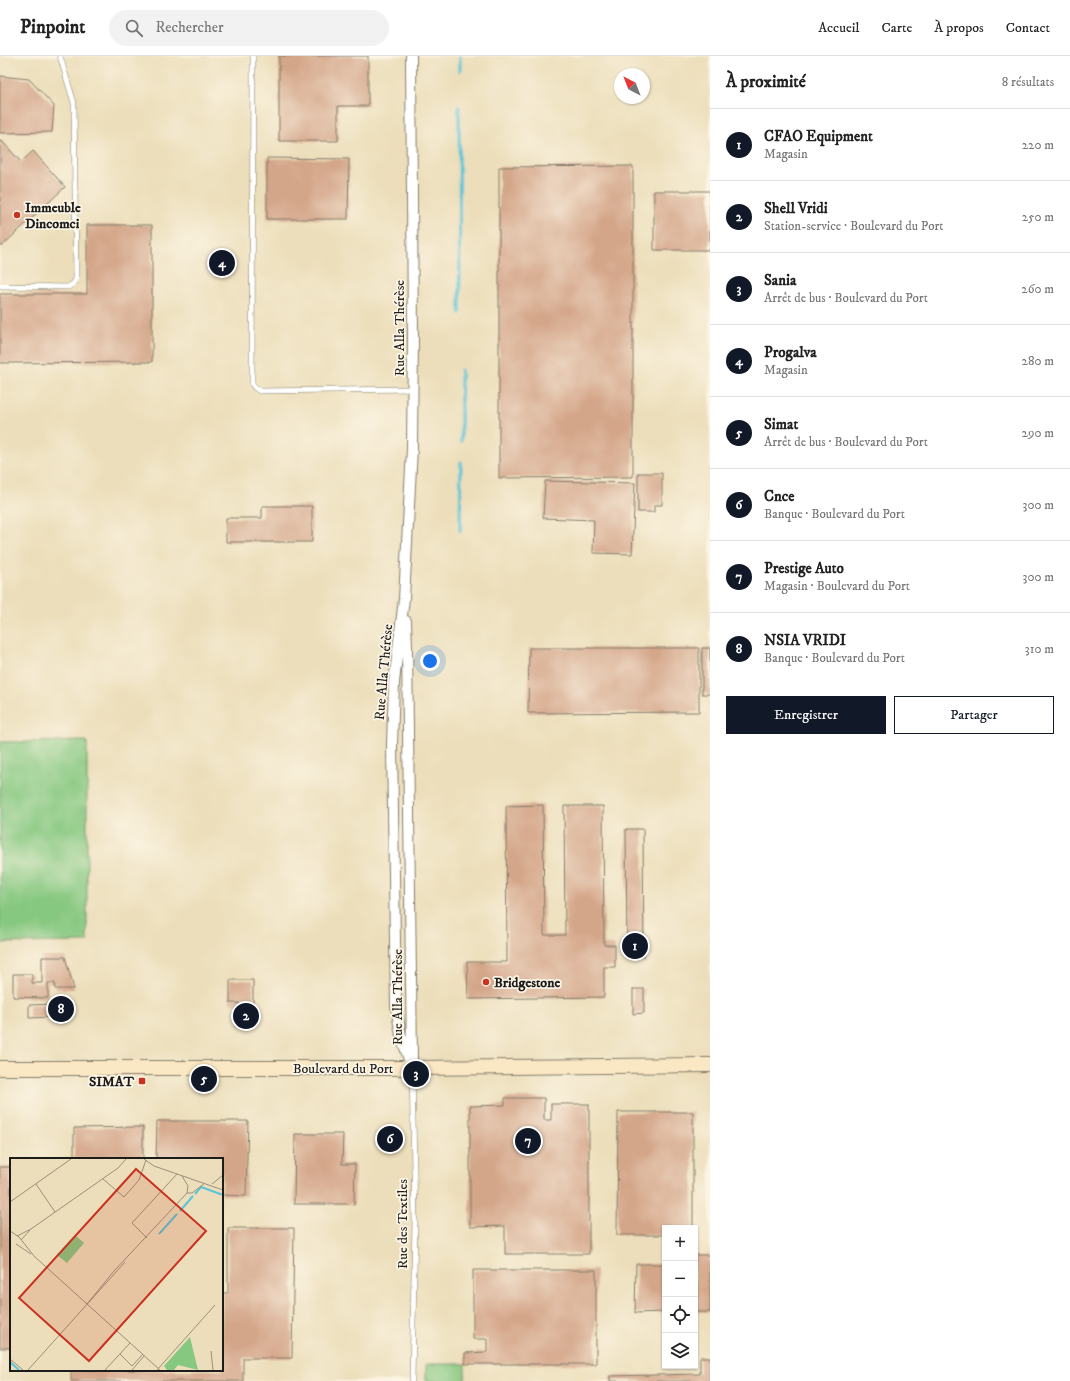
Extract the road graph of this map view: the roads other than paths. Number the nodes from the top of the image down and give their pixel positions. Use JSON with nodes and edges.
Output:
{"nodes":[{"id":1,"x":60,"y":56,"type":"edge"},
{"id":2,"x":253,"y":56,"type":"edge"},
{"id":3,"x":411,"y":56,"type":"edge"},
{"id":4,"x":0,"y":286,"type":"edge"},
{"id":5,"x":413,"y":389,"type":"junction"},
{"id":6,"x":404,"y":599,"type":"junction"},
{"id":7,"x":710,"y":1065,"type":"edge"},
{"id":8,"x":0,"y":1068,"type":"edge"},
{"id":9,"x":412,"y":1068,"type":"junction"},
{"id":10,"x":412,"y":1381,"type":"edge"}],
"edges":[{"from":1,"to":4,"type":"lane"},
{"from":2,"to":5,"type":"lane"},
{"from":3,"to":5,"type":"street","name":"Rue Alla Thérèse"},
{"from":5,"to":6,"type":"street","name":"Rue Alla Thérèse"},
{"from":6,"to":9,"type":"street","name":"Rue Alla Thérèse"},
{"from":6,"to":9,"type":"street","name":"Rue Alla Thérèse"},
{"from":7,"to":9,"type":"main road","name":"Boulevard du Port"},
{"from":8,"to":9,"type":"main road","name":"Boulevard du Port"},
{"from":9,"to":10,"type":"lane","name":"Rue des Textiles"}]}
